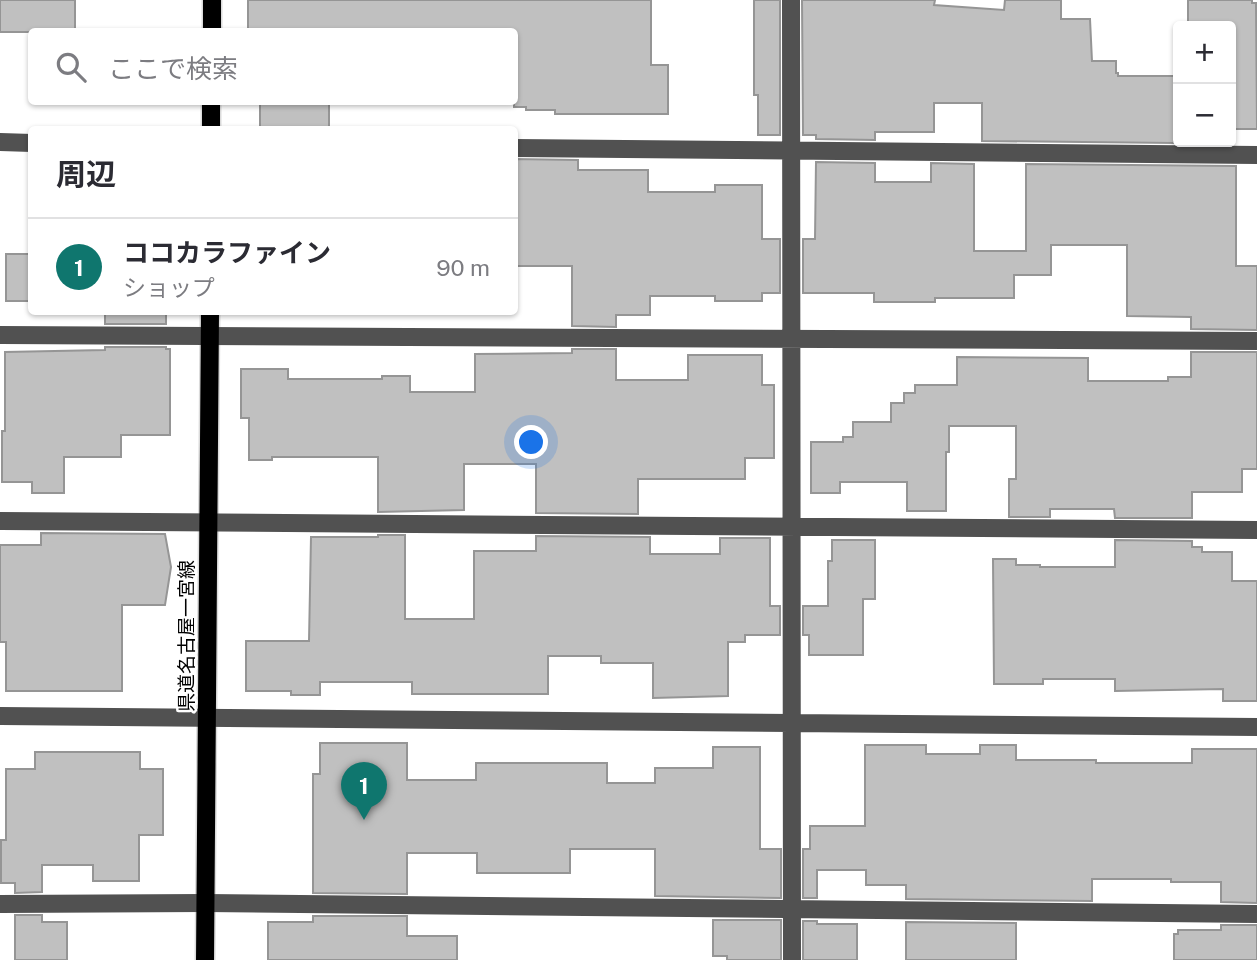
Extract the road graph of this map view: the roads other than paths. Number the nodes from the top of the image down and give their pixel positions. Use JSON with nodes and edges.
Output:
{"nodes":[{"id":1,"x":212,"y":0,"type":"edge"},
{"id":2,"x":791,"y":0,"type":"edge"},
{"id":3,"x":212,"y":28,"type":"edge"},
{"id":4,"x":211,"y":105,"type":"edge"},
{"id":5,"x":211,"y":126,"type":"edge"},
{"id":6,"x":0,"y":142,"type":"edge"},
{"id":7,"x":28,"y":143,"type":"edge"},
{"id":8,"x":518,"y":148,"type":"edge"},
{"id":9,"x":791,"y":149,"type":"junction"},
{"id":10,"x":1257,"y":155,"type":"edge"},
{"id":11,"x":209,"y":315,"type":"edge"},
{"id":12,"x":0,"y":335,"type":"edge"},
{"id":13,"x":209,"y":336,"type":"junction"},
{"id":14,"x":791,"y":339,"type":"junction"},
{"id":15,"x":1257,"y":341,"type":"edge"},
{"id":16,"x":0,"y":521,"type":"edge"},
{"id":17,"x":208,"y":523,"type":"junction"},
{"id":18,"x":791,"y":527,"type":"junction"},
{"id":19,"x":1257,"y":530,"type":"edge"},
{"id":20,"x":0,"y":716,"type":"edge"},
{"id":21,"x":206,"y":717,"type":"junction"},
{"id":22,"x":791,"y":723,"type":"junction"},
{"id":23,"x":1257,"y":727,"type":"edge"},
{"id":24,"x":205,"y":903,"type":"junction"},
{"id":25,"x":0,"y":904,"type":"edge"},
{"id":26,"x":792,"y":909,"type":"junction"},
{"id":27,"x":1257,"y":914,"type":"edge"},
{"id":28,"x":205,"y":960,"type":"edge"},
{"id":29,"x":792,"y":960,"type":"edge"}],
"edges":[{"from":1,"to":3,"type":"main road"},
{"from":2,"to":9,"type":"street"},
{"from":4,"to":5,"type":"main road"},
{"from":6,"to":7,"type":"street"},
{"from":8,"to":9,"type":"street"},
{"from":9,"to":10,"type":"street"},
{"from":9,"to":14,"type":"street"},
{"from":11,"to":13,"type":"main road","name":"県道名古屋一宮線"},
{"from":12,"to":13,"type":"street"},
{"from":13,"to":14,"type":"street"},
{"from":13,"to":17,"type":"main road","name":"県道名古屋一宮線"},
{"from":14,"to":15,"type":"street"},
{"from":14,"to":18,"type":"street"},
{"from":16,"to":17,"type":"street"},
{"from":17,"to":18,"type":"street"},
{"from":17,"to":21,"type":"main road","name":"県道名古屋一宮線"},
{"from":18,"to":19,"type":"street"},
{"from":18,"to":22,"type":"street"},
{"from":20,"to":21,"type":"street"},
{"from":21,"to":22,"type":"street"},
{"from":21,"to":24,"type":"main road","name":"県道名古屋一宮線"},
{"from":22,"to":23,"type":"street"},
{"from":22,"to":26,"type":"street"},
{"from":24,"to":25,"type":"street"},
{"from":24,"to":26,"type":"street"},
{"from":24,"to":28,"type":"main road","name":"県道名古屋一宮線"},
{"from":26,"to":27,"type":"street"},
{"from":26,"to":29,"type":"street"}]}
